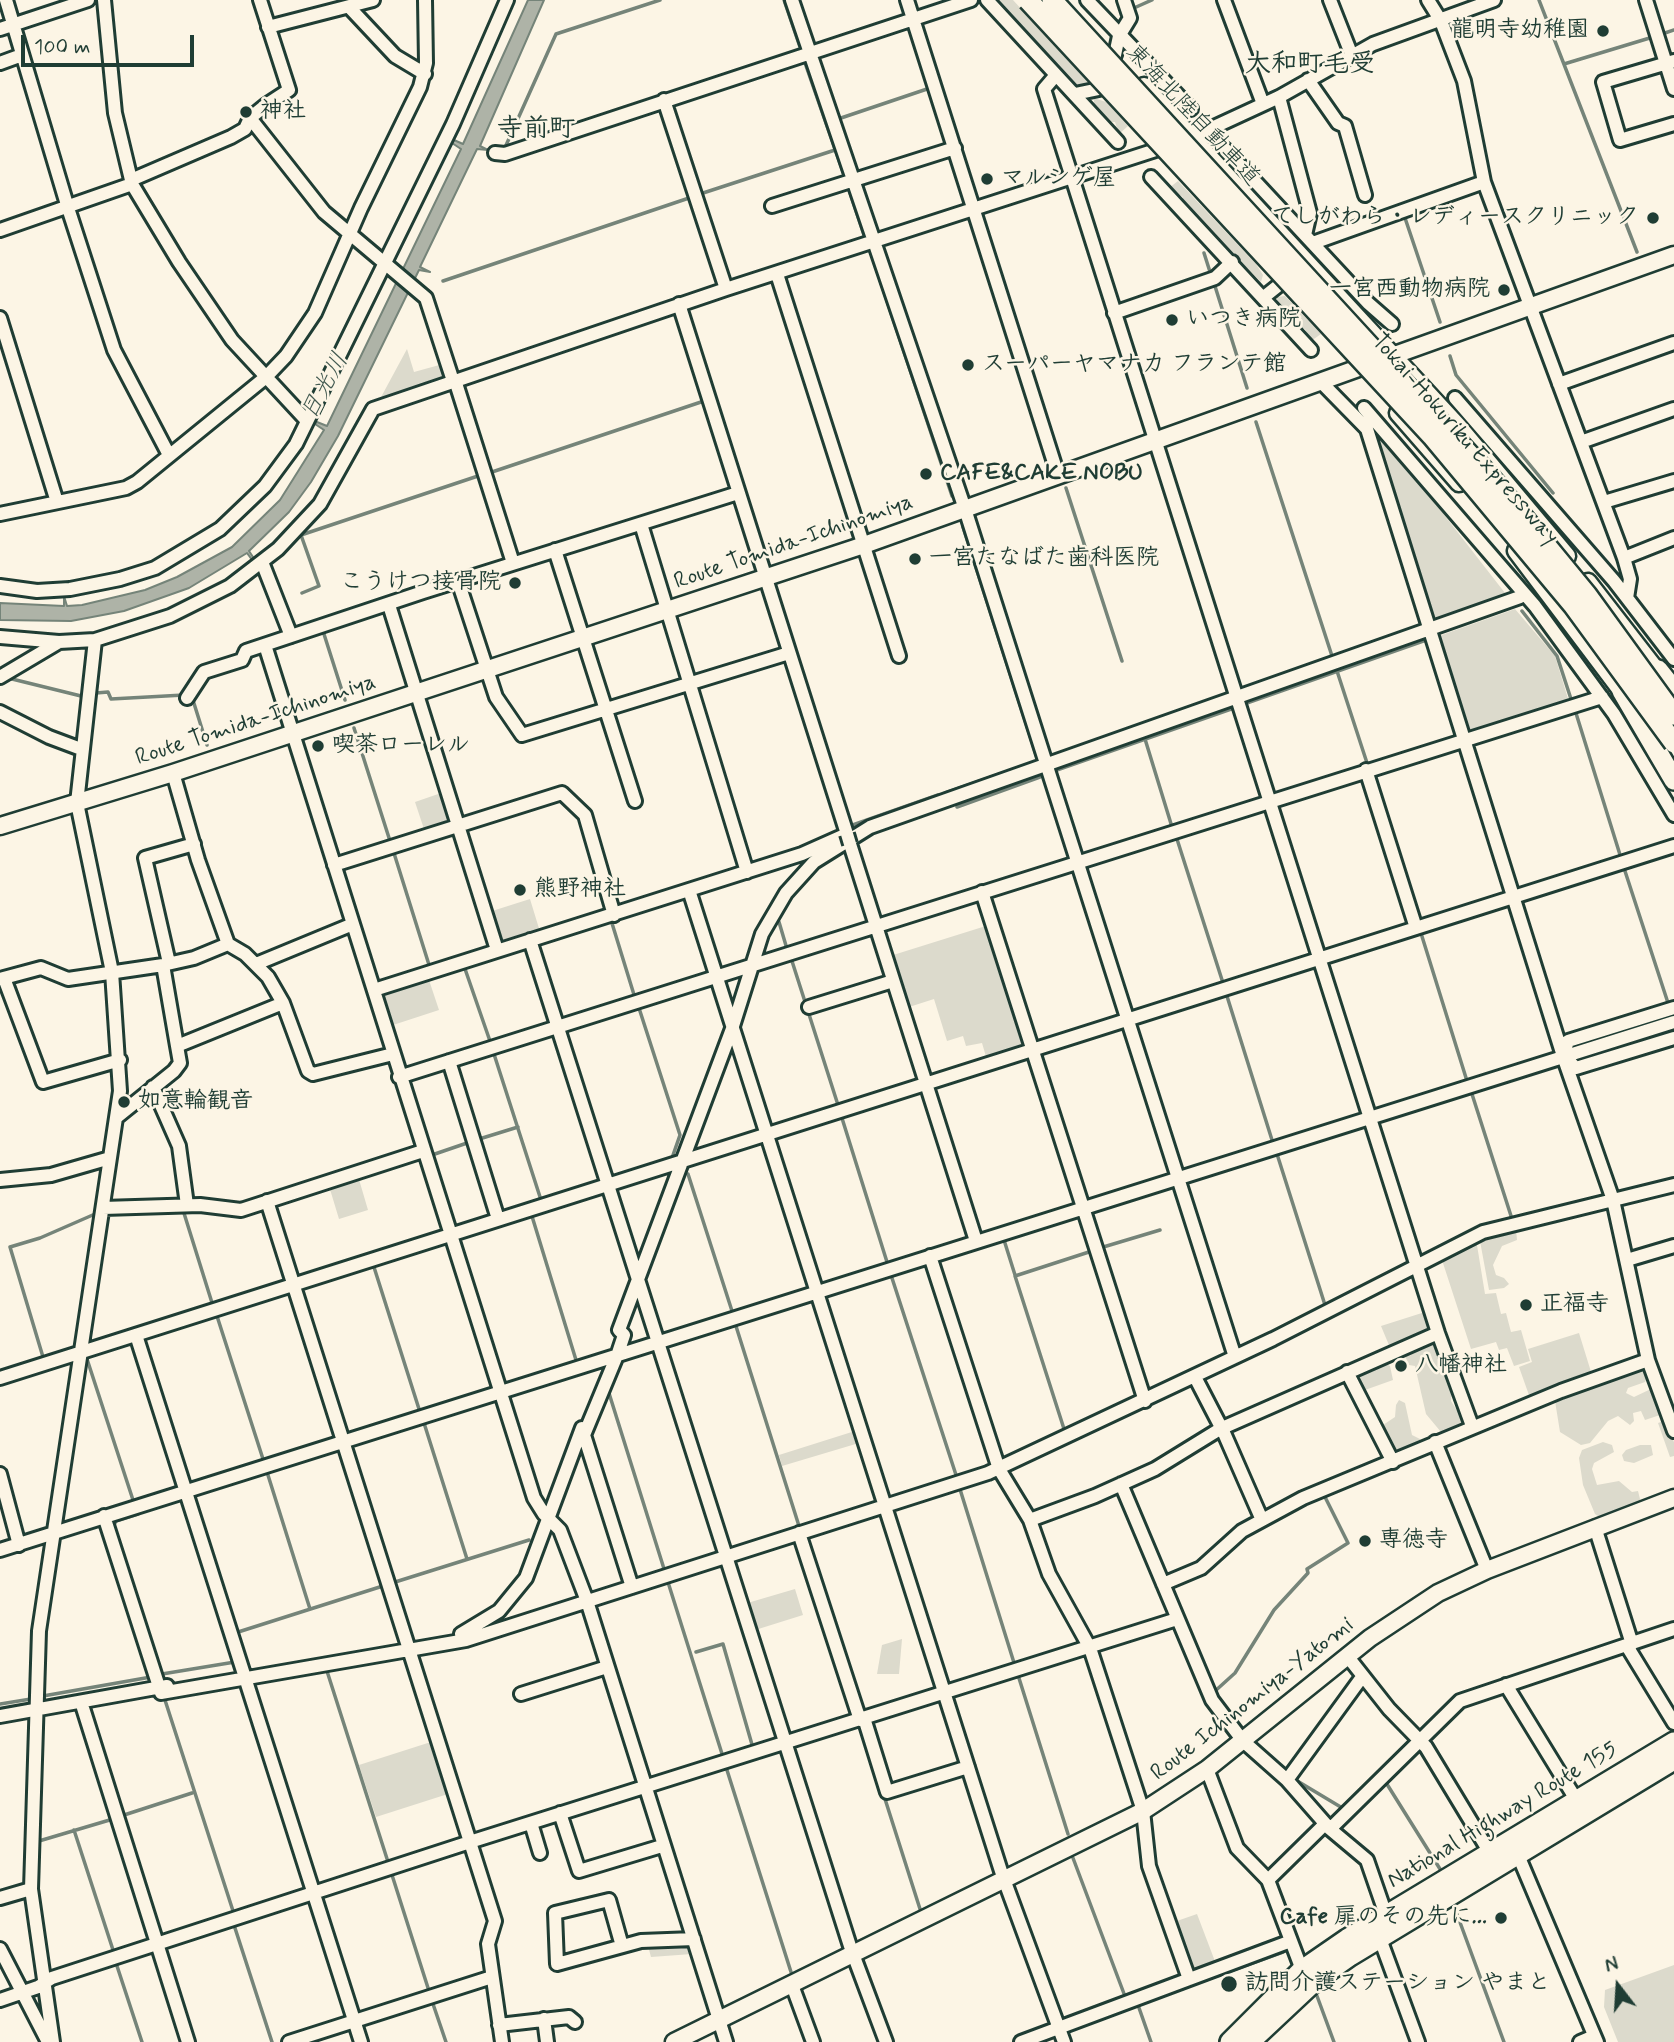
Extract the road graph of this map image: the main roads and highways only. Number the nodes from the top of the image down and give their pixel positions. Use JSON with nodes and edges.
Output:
{"nodes":[{"id":1,"x":1016,"y":0,"type":"edge"},
{"id":2,"x":1028,"y":0,"type":"edge"},
{"id":3,"x":1052,"y":0,"type":"edge"},
{"id":4,"x":1064,"y":0,"type":"edge"},
{"id":5,"x":1674,"y":255,"type":"edge"},
{"id":6,"x":1395,"y":356,"type":"junction"},
{"id":7,"x":1359,"y":370,"type":"junction"},
{"id":8,"x":1666,"y":665,"type":"edge"},
{"id":9,"x":1622,"y":691,"type":"junction"},
{"id":10,"x":1674,"y":692,"type":"edge"},
{"id":11,"x":1674,"y":715,"type":"edge"},
{"id":12,"x":1674,"y":743,"type":"edge"},
{"id":13,"x":1674,"y":765,"type":"edge"},
{"id":14,"x":1674,"y":780,"type":"edge"},
{"id":15,"x":0,"y":826,"type":"edge"},
{"id":16,"x":1674,"y":1498,"type":"edge"},
{"id":17,"x":1674,"y":1742,"type":"edge"},
{"id":18,"x":1674,"y":1760,"type":"edge"},
{"id":19,"x":674,"y":2042,"type":"edge"},
{"id":20,"x":1230,"y":2042,"type":"edge"},
{"id":21,"x":1250,"y":2042,"type":"edge"}],
"edges":[{"from":1,"to":7,"type":"main road"},
{"from":2,"to":12,"type":"highway","name":"Tokai-Hokuriku Expressway","bridge":true},
{"from":3,"to":11,"type":"highway","name":"東海北陸自動車道","bridge":true},
{"from":4,"to":6,"type":"main road"},
{"from":5,"to":6,"type":"main road","name":"Route Tomida-Ichinomiya"},
{"from":6,"to":7,"type":"main road","name":"Route Tomida-Ichinomiya"},
{"from":6,"to":8,"type":"main road"},
{"from":7,"to":9,"type":"main road"},
{"from":7,"to":15,"type":"main road","name":"Route Tomida-Ichinomiya"},
{"from":8,"to":10,"type":"highway"},
{"from":9,"to":13,"type":"main road"},
{"from":9,"to":14,"type":"highway"},
{"from":16,"to":19,"type":"main road","name":"Route Ichinomiya-Yatomi"},
{"from":17,"to":20,"type":"highway","name":"National Highway Route 155"},
{"from":18,"to":21,"type":"highway","name":"National Highway Route 155"}]}
